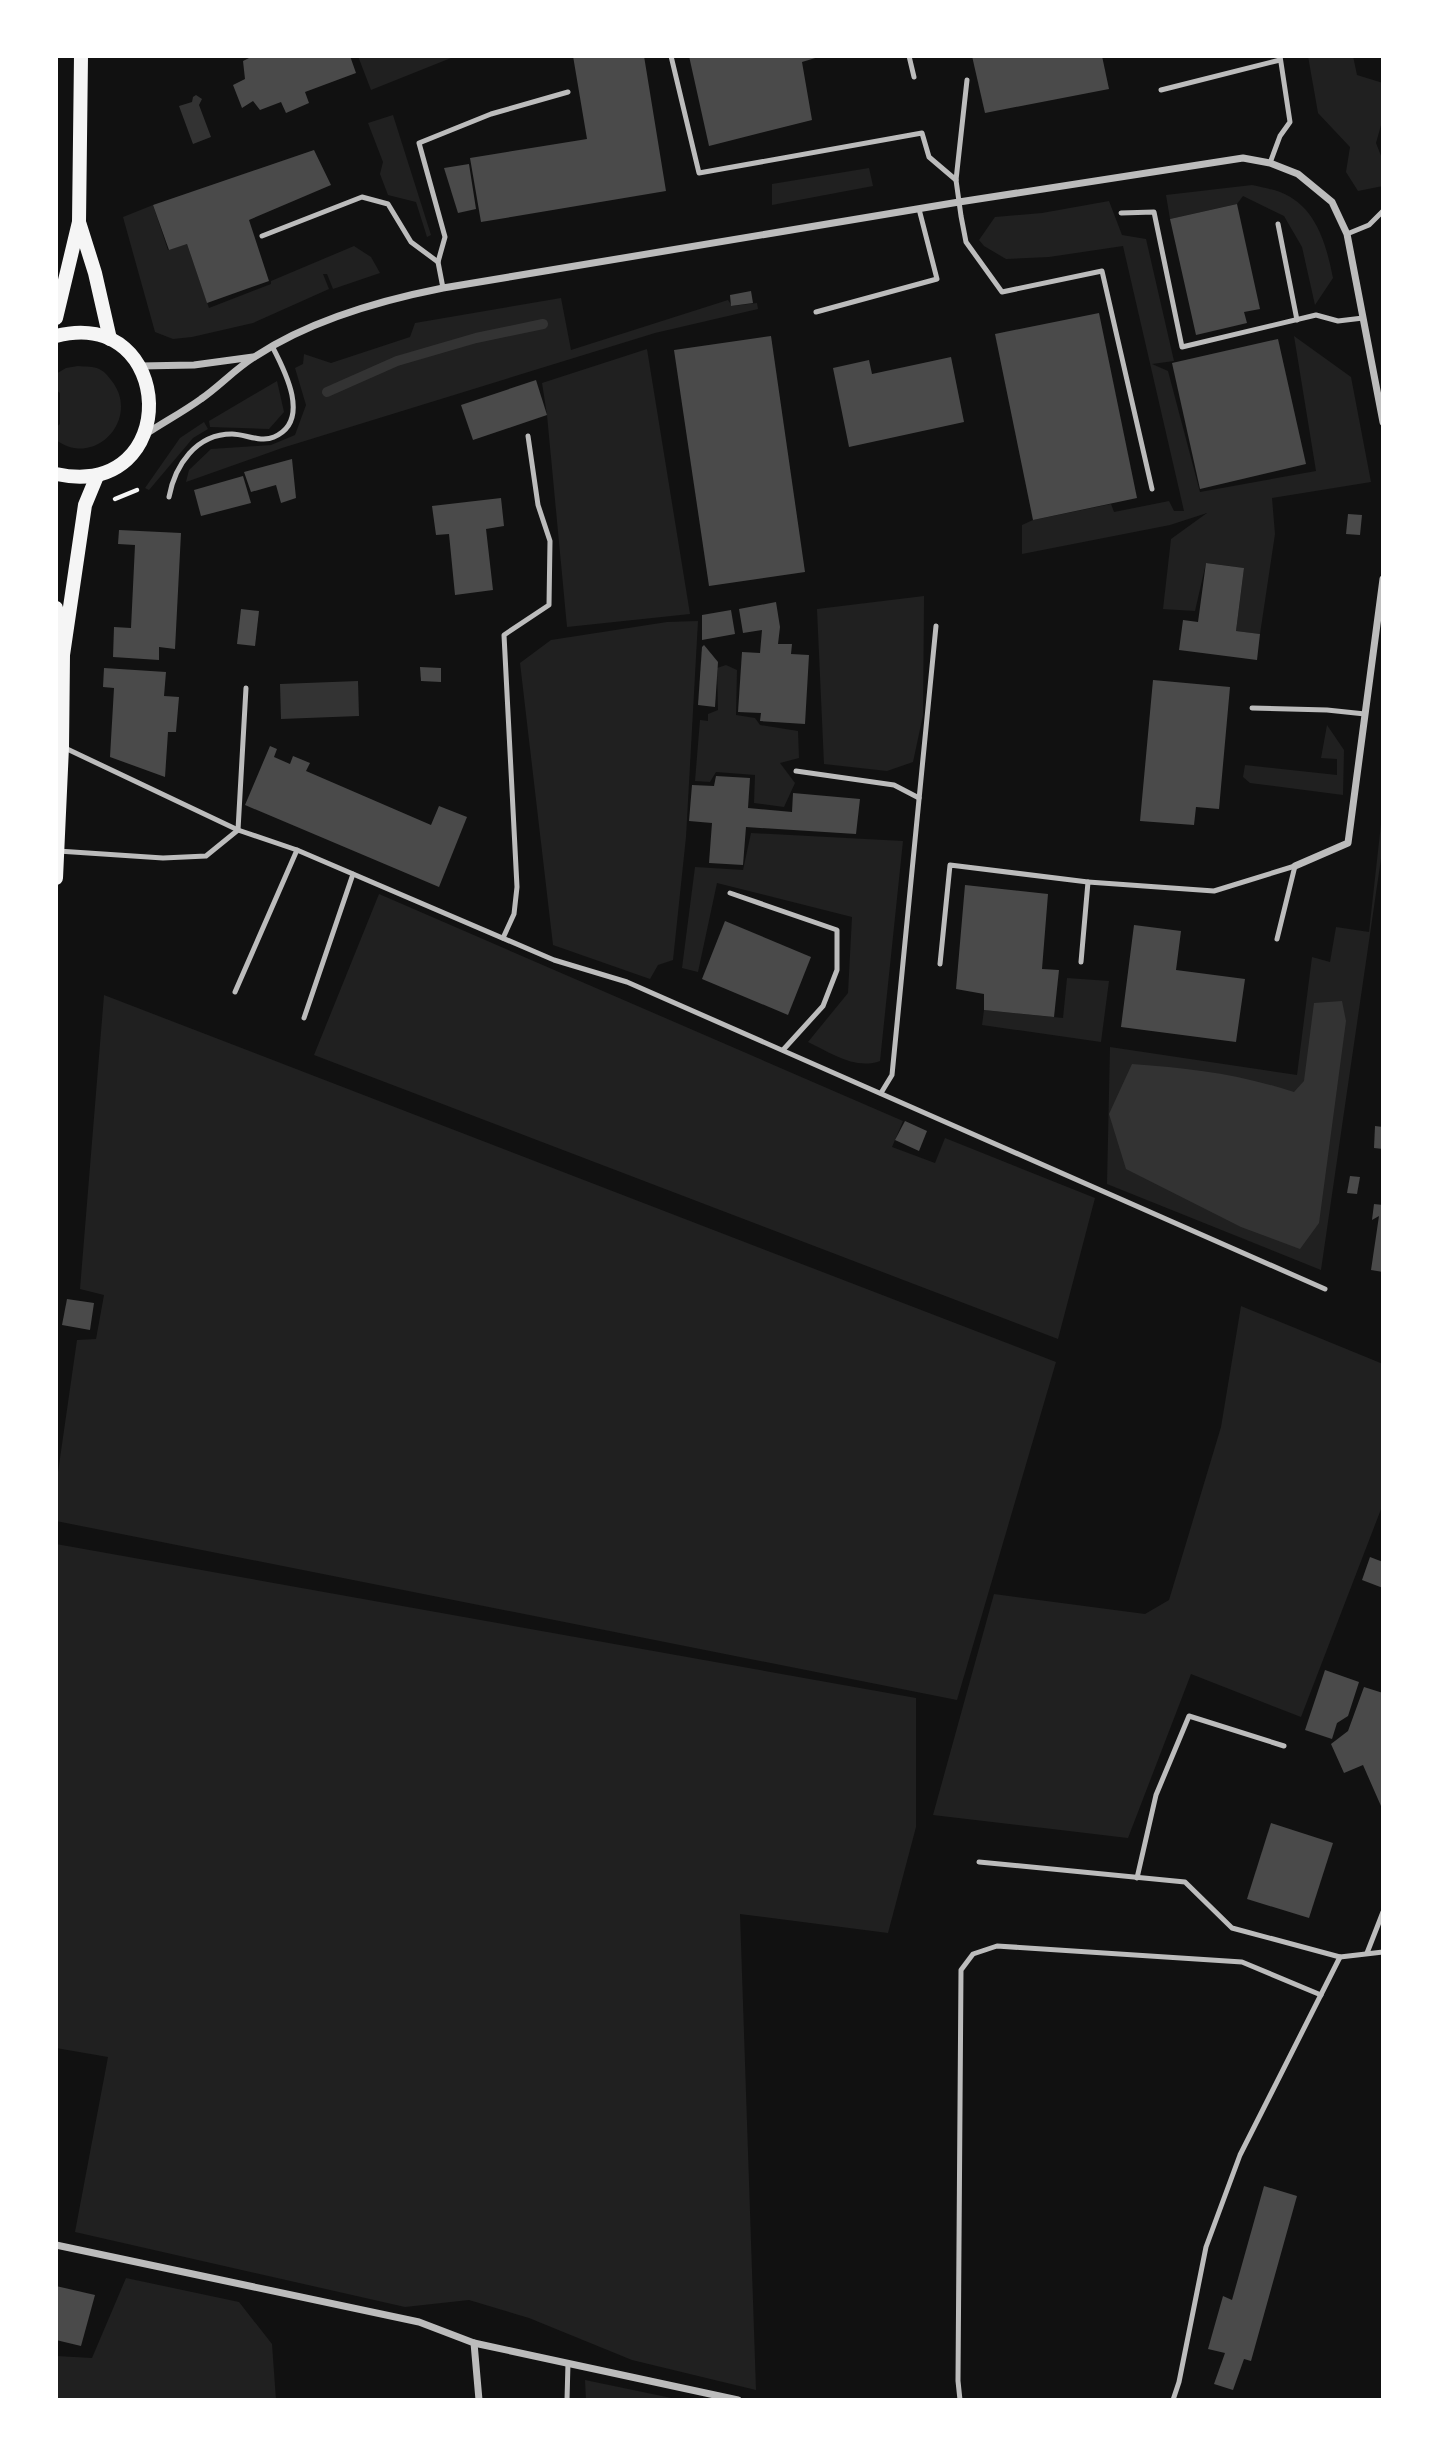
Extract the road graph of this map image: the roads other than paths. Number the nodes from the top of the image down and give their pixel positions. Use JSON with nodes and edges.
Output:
{"nodes":[{"id":1,"x":81,"y":56,"type":"edge"},
{"id":2,"x":671,"y":56,"type":"edge"},
{"id":3,"x":909,"y":56,"type":"edge"},
{"id":4,"x":1280,"y":58,"type":"edge"},
{"id":5,"x":914,"y":77,"type":"dead end"},
{"id":6,"x":968,"y":80,"type":"dead end"},
{"id":7,"x":1161,"y":90,"type":"dead end"},
{"id":8,"x":568,"y":92,"type":"dead end"},
{"id":9,"x":1270,"y":163,"type":"junction"},
{"id":10,"x":956,"y":180,"type":"junction"},
{"id":11,"x":959,"y":202,"type":"junction"},
{"id":12,"x":919,"y":209,"type":"junction"},
{"id":13,"x":1383,"y":211,"type":"edge"},
{"id":14,"x":1121,"y":213,"type":"dead end"},
{"id":15,"x":79,"y":222,"type":"junction"},
{"id":16,"x":1278,"y":224,"type":"dead end"},
{"id":17,"x":1348,"y":234,"type":"junction"},
{"id":18,"x":262,"y":236,"type":"dead end"},
{"id":19,"x":438,"y":262,"type":"junction"},
{"id":20,"x":443,"y":288,"type":"junction"},
{"id":21,"x":816,"y":312,"type":"dead end"},
{"id":22,"x":56,"y":318,"type":"edge"},
{"id":23,"x":1363,"y":318,"type":"junction"},
{"id":24,"x":1297,"y":320,"type":"junction"},
{"id":25,"x":56,"y":336,"type":"edge"},
{"id":26,"x":110,"y":339,"type":"junction"},
{"id":27,"x":272,"y":346,"type":"junction"},
{"id":28,"x":254,"y":357,"type":"junction"},
{"id":29,"x":140,"y":366,"type":"junction"},
{"id":30,"x":1383,"y":422,"type":"edge"},
{"id":31,"x":146,"y":433,"type":"junction"},
{"id":32,"x":528,"y":436,"type":"dead end"},
{"id":33,"x":56,"y":474,"type":"edge"},
{"id":34,"x":97,"y":476,"type":"junction"},
{"id":35,"x":1152,"y":489,"type":"dead end"},
{"id":36,"x":169,"y":497,"type":"dead end"},
{"id":37,"x":1383,"y":579,"type":"edge"},
{"id":38,"x":56,"y":608,"type":"edge"},
{"id":39,"x":1380,"y":618,"type":"edge"},
{"id":40,"x":936,"y":626,"type":"dead end"},
{"id":41,"x":1373,"y":653,"type":"junction"},
{"id":42,"x":1383,"y":654,"type":"edge"},
{"id":43,"x":64,"y":655,"type":"junction"},
{"id":44,"x":246,"y":688,"type":"dead end"},
{"id":45,"x":1252,"y":708,"type":"dead end"},
{"id":46,"x":1365,"y":714,"type":"junction"},
{"id":47,"x":60,"y":737,"type":"edge"},
{"id":48,"x":796,"y":771,"type":"dead end"},
{"id":49,"x":919,"y":798,"type":"junction"},
{"id":50,"x":237,"y":830,"type":"junction"},
{"id":51,"x":297,"y":850,"type":"junction"},
{"id":52,"x":58,"y":851,"type":"edge"},
{"id":53,"x":1295,"y":866,"type":"junction"},
{"id":54,"x":353,"y":874,"type":"junction"},
{"id":55,"x":56,"y":878,"type":"edge"},
{"id":56,"x":1088,"y":882,"type":"junction"},
{"id":57,"x":730,"y":893,"type":"dead end"},
{"id":58,"x":503,"y":938,"type":"junction"},
{"id":59,"x":1277,"y":939,"type":"dead end"},
{"id":60,"x":1081,"y":962,"type":"dead end"},
{"id":61,"x":940,"y":964,"type":"dead end"},
{"id":62,"x":235,"y":992,"type":"dead end"},
{"id":63,"x":304,"y":1018,"type":"dead end"},
{"id":64,"x":783,"y":1050,"type":"junction"},
{"id":65,"x":881,"y":1093,"type":"junction"},
{"id":66,"x":1325,"y":1289,"type":"dead end"},
{"id":67,"x":1284,"y":1746,"type":"dead end"},
{"id":68,"x":979,"y":1862,"type":"dead end"},
{"id":69,"x":1137,"y":1878,"type":"junction"},
{"id":70,"x":1383,"y":1912,"type":"edge"},
{"id":71,"x":1383,"y":1952,"type":"edge"},
{"id":72,"x":1367,"y":1954,"type":"junction"},
{"id":73,"x":1339,"y":1957,"type":"junction"},
{"id":74,"x":1321,"y":1995,"type":"junction"},
{"id":75,"x":56,"y":2245,"type":"edge"},
{"id":76,"x":474,"y":2343,"type":"junction"},
{"id":77,"x":568,"y":2363,"type":"junction"},
{"id":78,"x":480,"y":2400,"type":"edge"},
{"id":79,"x":566,"y":2400,"type":"edge"},
{"id":80,"x":738,"y":2400,"type":"edge"},
{"id":81,"x":960,"y":2400,"type":"edge"},
{"id":82,"x":1173,"y":2400,"type":"edge"}],
"edges":[{"from":1,"to":15,"type":"main road"},
{"from":2,"to":10,"type":"lane"},
{"from":3,"to":5,"type":"lane"},
{"from":4,"to":7,"type":"lane"},
{"from":4,"to":9,"type":"lane"},
{"from":6,"to":10,"type":"lane"},
{"from":8,"to":19,"type":"lane"},
{"from":9,"to":11,"type":"street"},
{"from":9,"to":17,"type":"street"},
{"from":10,"to":11,"type":"lane"},
{"from":11,"to":12,"type":"street"},
{"from":11,"to":35,"type":"lane"},
{"from":12,"to":20,"type":"street"},
{"from":12,"to":21,"type":"lane"},
{"from":13,"to":17,"type":"lane"},
{"from":14,"to":24,"type":"lane"},
{"from":15,"to":22,"type":"main road"},
{"from":15,"to":26,"type":"main road"},
{"from":16,"to":24,"type":"lane"},
{"from":17,"to":23,"type":"street"},
{"from":18,"to":19,"type":"lane"},
{"from":19,"to":20,"type":"lane"},
{"from":20,"to":27,"type":"street"},
{"from":23,"to":24,"type":"lane"},
{"from":23,"to":30,"type":"street"},
{"from":25,"to":26,"type":"main road"},
{"from":26,"to":29,"type":"main road"},
{"from":27,"to":28,"type":"street"},
{"from":27,"to":36,"type":"lane"},
{"from":28,"to":29,"type":"street"},
{"from":28,"to":31,"type":"street"},
{"from":29,"to":31,"type":"main road"},
{"from":31,"to":34,"type":"main road"},
{"from":32,"to":58,"type":"lane"},
{"from":33,"to":34,"type":"main road"},
{"from":34,"to":43,"type":"main road"},
{"from":37,"to":39,"type":"street"},
{"from":38,"to":43,"type":"main road"},
{"from":39,"to":41,"type":"street"},
{"from":40,"to":49,"type":"lane"},
{"from":41,"to":42,"type":"lane"},
{"from":41,"to":46,"type":"street"},
{"from":43,"to":47,"type":"main road"},
{"from":44,"to":50,"type":"lane"},
{"from":45,"to":46,"type":"lane"},
{"from":46,"to":53,"type":"street"},
{"from":47,"to":50,"type":"lane"},
{"from":47,"to":52,"type":"main road"},
{"from":48,"to":49,"type":"lane"},
{"from":49,"to":65,"type":"lane"},
{"from":50,"to":51,"type":"lane"},
{"from":50,"to":52,"type":"lane"},
{"from":51,"to":54,"type":"lane"},
{"from":51,"to":62,"type":"lane"},
{"from":52,"to":55,"type":"main road"},
{"from":53,"to":56,"type":"lane"},
{"from":53,"to":59,"type":"lane"},
{"from":54,"to":58,"type":"lane"},
{"from":54,"to":63,"type":"lane"},
{"from":56,"to":60,"type":"lane"},
{"from":56,"to":61,"type":"lane"},
{"from":57,"to":64,"type":"lane"},
{"from":58,"to":64,"type":"lane"},
{"from":64,"to":65,"type":"lane"},
{"from":65,"to":66,"type":"lane"},
{"from":67,"to":69,"type":"lane"},
{"from":68,"to":69,"type":"lane"},
{"from":69,"to":73,"type":"lane"},
{"from":70,"to":72,"type":"lane"},
{"from":71,"to":72,"type":"lane"},
{"from":72,"to":73,"type":"lane"},
{"from":73,"to":74,"type":"lane"},
{"from":74,"to":81,"type":"lane"},
{"from":74,"to":82,"type":"lane"},
{"from":75,"to":76,"type":"street"},
{"from":76,"to":77,"type":"street"},
{"from":76,"to":78,"type":"street"},
{"from":77,"to":79,"type":"lane"},
{"from":77,"to":80,"type":"street"}]}
